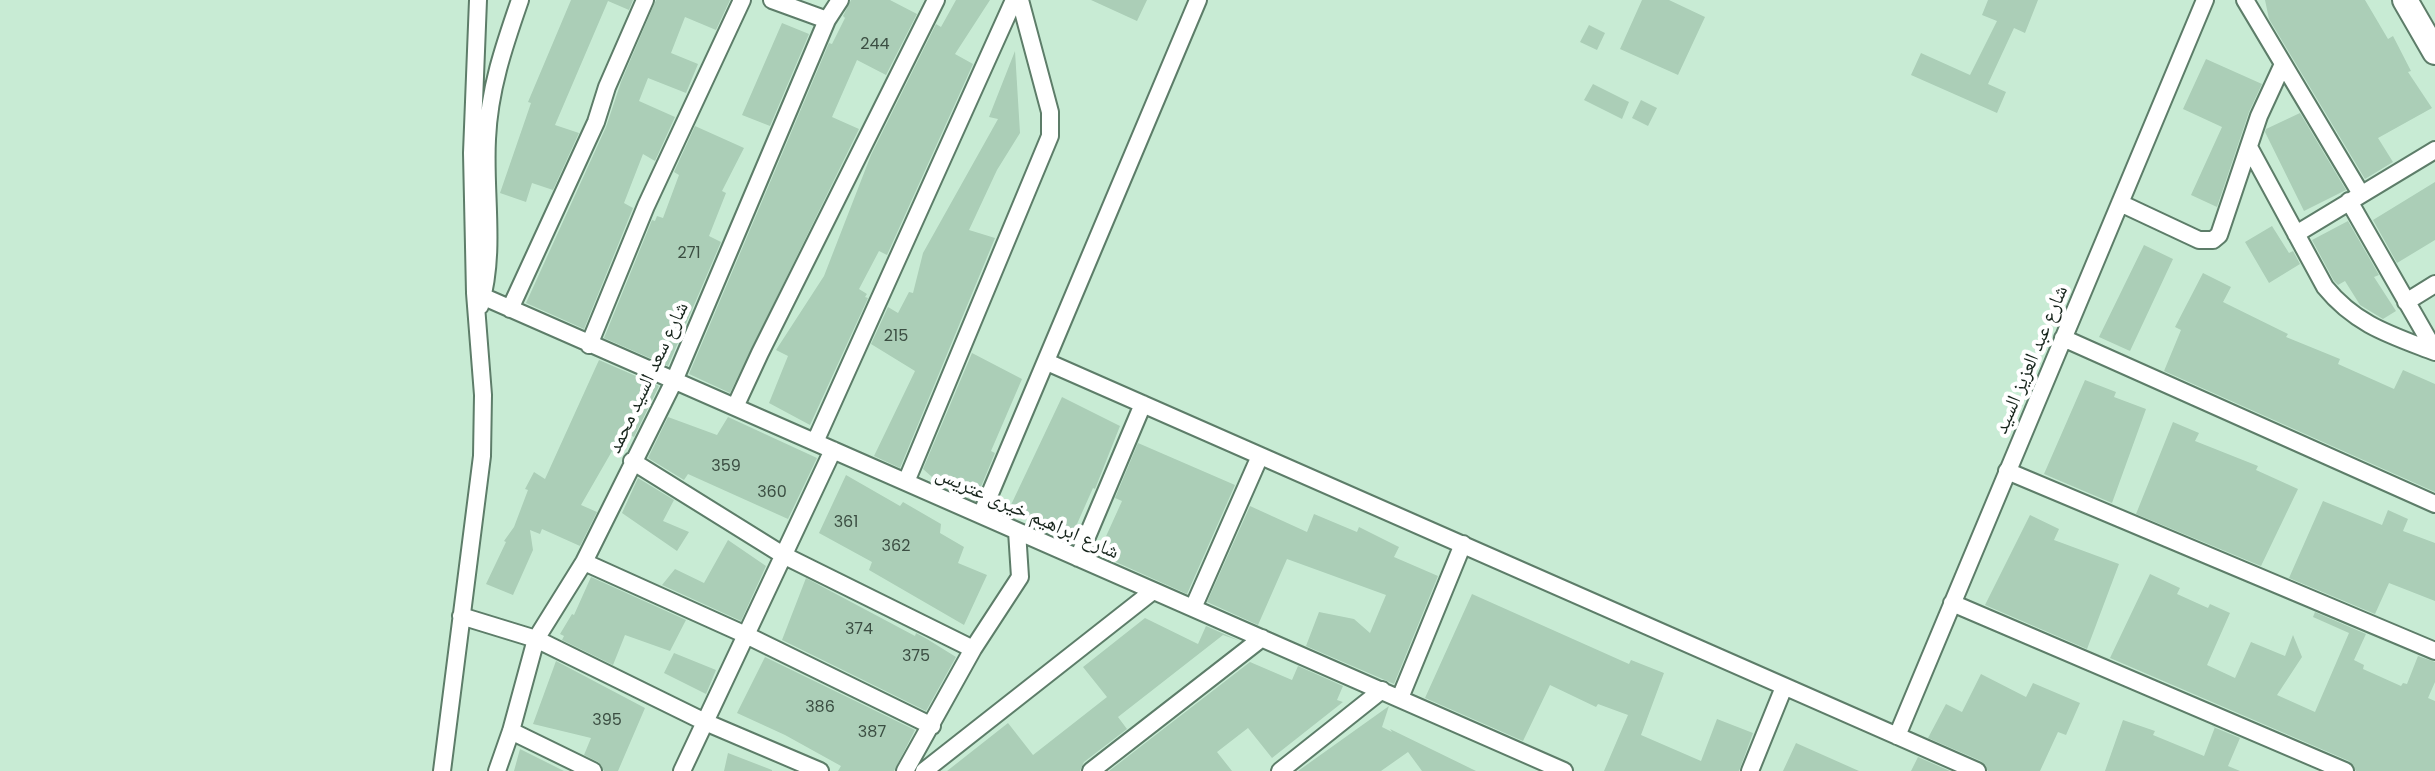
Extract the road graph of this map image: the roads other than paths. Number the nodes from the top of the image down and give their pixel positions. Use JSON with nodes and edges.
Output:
{"nodes":[{"id":1,"x":478,"y":0,"type":"edge"},
{"id":2,"x":520,"y":0,"type":"edge"},
{"id":3,"x":645,"y":0,"type":"edge"},
{"id":4,"x":742,"y":0,"type":"edge"},
{"id":5,"x":772,"y":0,"type":"edge"},
{"id":6,"x":840,"y":0,"type":"edge"},
{"id":7,"x":936,"y":0,"type":"edge"},
{"id":8,"x":1017,"y":0,"type":"edge"},
{"id":9,"x":1198,"y":0,"type":"edge"},
{"id":10,"x":2205,"y":0,"type":"edge"},
{"id":11,"x":2245,"y":0,"type":"edge"},
{"id":12,"x":2405,"y":0,"type":"edge"},
{"id":13,"x":827,"y":20,"type":"junction"},
{"id":14,"x":2435,"y":52,"type":"edge"},
{"id":15,"x":2283,"y":64,"type":"junction"},
{"id":16,"x":2249,"y":147,"type":"junction"},
{"id":17,"x":2435,"y":150,"type":"edge"},
{"id":18,"x":2355,"y":198,"type":"junction"},
{"id":19,"x":2120,"y":203,"type":"junction"},
{"id":20,"x":2296,"y":234,"type":"junction"},
{"id":21,"x":2435,"y":284,"type":"edge"},
{"id":22,"x":479,"y":295,"type":"junction"},
{"id":23,"x":2406,"y":302,"type":"junction"},
{"id":24,"x":510,"y":309,"type":"junction"},
{"id":25,"x":2063,"y":338,"type":"junction"},
{"id":26,"x":589,"y":345,"type":"junction"},
{"id":27,"x":2435,"y":351,"type":"edge"},
{"id":28,"x":1047,"y":362,"type":"junction"},
{"id":29,"x":674,"y":381,"type":"junction"},
{"id":30,"x":1143,"y":404,"type":"junction"},
{"id":31,"x":735,"y":407,"type":"junction"},
{"id":32,"x":815,"y":442,"type":"junction"},
{"id":33,"x":833,"y":450,"type":"junction"},
{"id":34,"x":1260,"y":456,"type":"junction"},
{"id":35,"x":632,"y":461,"type":"junction"},
{"id":36,"x":2007,"y":471,"type":"junction"},
{"id":37,"x":906,"y":482,"type":"junction"},
{"id":38,"x":2435,"y":504,"type":"edge"},
{"id":39,"x":981,"y":515,"type":"junction"},
{"id":40,"x":1017,"y":531,"type":"junction"},
{"id":41,"x":1463,"y":544,"type":"junction"},
{"id":42,"x":783,"y":555,"type":"junction"},
{"id":43,"x":1078,"y":558,"type":"junction"},
{"id":44,"x":584,"y":562,"type":"junction"},
{"id":45,"x":1153,"y":591,"type":"junction"},
{"id":46,"x":1952,"y":603,"type":"junction"},
{"id":47,"x":1193,"y":608,"type":"junction"},
{"id":48,"x":461,"y":616,"type":"junction"},
{"id":49,"x":746,"y":635,"type":"junction"},
{"id":50,"x":1262,"y":638,"type":"junction"},
{"id":51,"x":536,"y":639,"type":"junction"},
{"id":52,"x":973,"y":649,"type":"junction"},
{"id":53,"x":2435,"y":651,"type":"edge"},
{"id":54,"x":1784,"y":687,"type":"junction"},
{"id":55,"x":1382,"y":690,"type":"junction"},
{"id":56,"x":1400,"y":698,"type":"junction"},
{"id":57,"x":705,"y":722,"type":"junction"},
{"id":58,"x":932,"y":726,"type":"junction"},
{"id":59,"x":511,"y":731,"type":"junction"},
{"id":60,"x":1897,"y":736,"type":"junction"},
{"id":61,"x":1555,"y":770,"type":"edge"},
{"id":62,"x":442,"y":771,"type":"edge"},
{"id":63,"x":497,"y":771,"type":"edge"},
{"id":64,"x":593,"y":771,"type":"edge"},
{"id":65,"x":682,"y":771,"type":"edge"},
{"id":66,"x":820,"y":771,"type":"edge"},
{"id":67,"x":905,"y":771,"type":"edge"},
{"id":68,"x":924,"y":771,"type":"edge"},
{"id":69,"x":1091,"y":771,"type":"edge"},
{"id":70,"x":1280,"y":771,"type":"edge"},
{"id":71,"x":1750,"y":771,"type":"edge"},
{"id":72,"x":1977,"y":771,"type":"edge"},
{"id":73,"x":2345,"y":771,"type":"edge"}],
"edges":[{"from":1,"to":22,"type":"street"},
{"from":2,"to":22,"type":"street"},
{"from":3,"to":24,"type":"street"},
{"from":4,"to":26,"type":"street"},
{"from":5,"to":13,"type":"street"},
{"from":6,"to":13,"type":"street","name":"شارع سعد السيد محمد"},
{"from":7,"to":31,"type":"street"},
{"from":8,"to":32,"type":"street"},
{"from":8,"to":37,"type":"street"},
{"from":9,"to":28,"type":"street"},
{"from":10,"to":19,"type":"street","name":"شارع عبد العزيز السيد"},
{"from":11,"to":15,"type":"street"},
{"from":12,"to":14,"type":"main road"},
{"from":13,"to":29,"type":"street","name":"شارع سعد السيد محمد"},
{"from":15,"to":16,"type":"street"},
{"from":15,"to":18,"type":"street"},
{"from":16,"to":19,"type":"street"},
{"from":16,"to":20,"type":"street"},
{"from":17,"to":18,"type":"street"},
{"from":18,"to":20,"type":"street"},
{"from":18,"to":23,"type":"street"},
{"from":19,"to":25,"type":"street","name":"شارع عبد العزيز السيد"},
{"from":20,"to":27,"type":"street"},
{"from":21,"to":23,"type":"street"},
{"from":22,"to":24,"type":"street","name":"شارع ابراهيم خيرى عتريس"},
{"from":22,"to":48,"type":"street"},
{"from":23,"to":27,"type":"street"},
{"from":24,"to":26,"type":"street","name":"شارع ابراهيم خيرى عتريس"},
{"from":25,"to":36,"type":"street","name":"شارع عبد العزيز السيد"},
{"from":25,"to":38,"type":"street"},
{"from":26,"to":29,"type":"street","name":"شارع ابراهيم خيرى عتريس"},
{"from":28,"to":30,"type":"street"},
{"from":28,"to":39,"type":"street"},
{"from":29,"to":31,"type":"street","name":"شارع ابراهيم خيرى عتريس"},
{"from":29,"to":35,"type":"street","name":"شارع سعد السيد محمد"},
{"from":30,"to":34,"type":"street"},
{"from":30,"to":43,"type":"street"},
{"from":31,"to":32,"type":"street","name":"شارع ابراهيم خيرى عتريس"},
{"from":32,"to":33,"type":"street","name":"شارع ابراهيم خيرى عتريس"},
{"from":33,"to":37,"type":"street","name":"شارع ابراهيم خيرى عتريس"},
{"from":33,"to":42,"type":"street"},
{"from":34,"to":41,"type":"street"},
{"from":34,"to":47,"type":"street"},
{"from":35,"to":42,"type":"street"},
{"from":35,"to":44,"type":"street","name":"شارع سعد السيد محمد"},
{"from":36,"to":46,"type":"street","name":"شارع عبد العزيز السيد"},
{"from":36,"to":53,"type":"street"},
{"from":37,"to":39,"type":"street","name":"شارع ابراهيم خيرى عتريس"},
{"from":39,"to":40,"type":"street","name":"شارع ابراهيم خيرى عتريس"},
{"from":40,"to":43,"type":"street","name":"شارع ابراهيم خيرى عتريس"},
{"from":40,"to":52,"type":"street"},
{"from":41,"to":54,"type":"street"},
{"from":41,"to":56,"type":"street"},
{"from":42,"to":49,"type":"street"},
{"from":42,"to":52,"type":"street"},
{"from":43,"to":45,"type":"street","name":"شارع ابراهيم خيرى عتريس"},
{"from":44,"to":49,"type":"street"},
{"from":44,"to":51,"type":"street","name":"شارع سعد السيد محمد"},
{"from":45,"to":47,"type":"street","name":"شارع ابراهيم خيرى عتريس"},
{"from":45,"to":68,"type":"street"},
{"from":46,"to":60,"type":"street","name":"شارع عبد العزيز السيد"},
{"from":46,"to":73,"type":"street"},
{"from":47,"to":50,"type":"street","name":"شارع ابراهيم خيرى عتريس"},
{"from":48,"to":51,"type":"street"},
{"from":48,"to":62,"type":"street"},
{"from":49,"to":57,"type":"street"},
{"from":49,"to":58,"type":"street"},
{"from":50,"to":55,"type":"street","name":"شارع ابراهيم خيرى عتريس"},
{"from":50,"to":69,"type":"street"},
{"from":51,"to":57,"type":"street"},
{"from":51,"to":59,"type":"street","name":"شارع سعد السيد محمد"},
{"from":52,"to":58,"type":"street"},
{"from":54,"to":60,"type":"street"},
{"from":54,"to":71,"type":"street"},
{"from":55,"to":56,"type":"street","name":"شارع ابراهيم خيرى عتريس"},
{"from":55,"to":70,"type":"street"},
{"from":56,"to":61,"type":"street","name":"شارع ابراهيم خيرى عتريس"},
{"from":57,"to":65,"type":"street"},
{"from":57,"to":66,"type":"street"},
{"from":58,"to":67,"type":"street"},
{"from":59,"to":63,"type":"street","name":"شارع سعد السيد محمد"},
{"from":59,"to":64,"type":"street"},
{"from":60,"to":72,"type":"street"}]}
